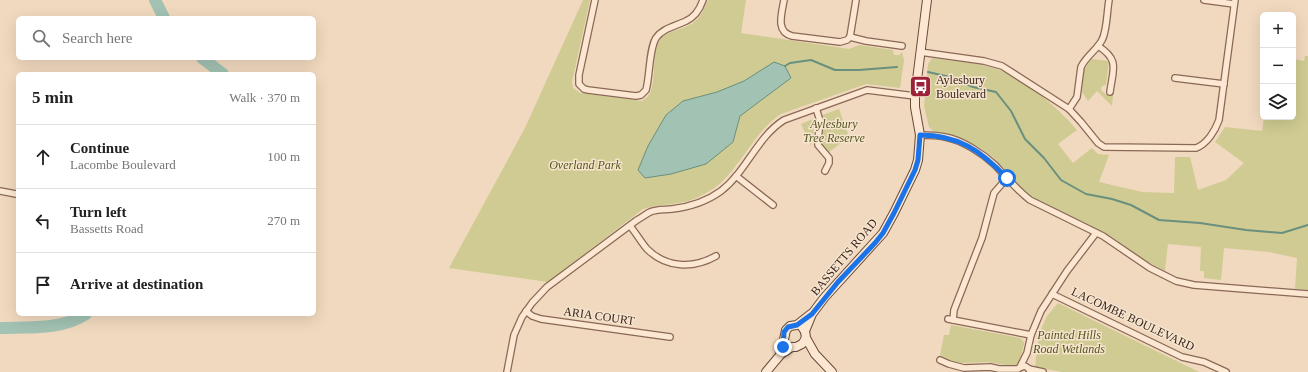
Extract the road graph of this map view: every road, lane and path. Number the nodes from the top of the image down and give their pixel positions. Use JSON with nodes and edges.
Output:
{"nodes":[{"id":1,"x":595,"y":0,"type":"edge"},
{"id":2,"x":703,"y":0,"type":"edge"},
{"id":3,"x":784,"y":0,"type":"edge"},
{"id":4,"x":856,"y":0,"type":"edge"},
{"id":5,"x":927,"y":0,"type":"edge"},
{"id":6,"x":1109,"y":0,"type":"edge"},
{"id":7,"x":1204,"y":0,"type":"edge"},
{"id":8,"x":1235,"y":2,"type":"edge"},
{"id":9,"x":850,"y":37,"type":"junction"},
{"id":10,"x":902,"y":46,"type":"dead end"},
{"id":11,"x":1098,"y":46,"type":"junction"},
{"id":12,"x":920,"y":52,"type":"junction"},
{"id":13,"x":1175,"y":78,"type":"dead end"},
{"id":14,"x":1224,"y":84,"type":"junction"},
{"id":15,"x":1110,"y":92,"type":"dead end"},
{"id":16,"x":915,"y":96,"type":"junction"},
{"id":17,"x":816,"y":108,"type":"junction"},
{"id":18,"x":1069,"y":110,"type":"junction"},
{"id":19,"x":920,"y":135,"type":"junction"},
{"id":20,"x":825,"y":172,"type":"dead end"},
{"id":21,"x":736,"y":176,"type":"junction"},
{"id":22,"x":1007,"y":178,"type":"junction"},
{"id":23,"x":0,"y":191,"type":"edge"},
{"id":24,"x":16,"y":194,"type":"dead end"},
{"id":25,"x":772,"y":205,"type":"dead end"},
{"id":26,"x":630,"y":226,"type":"junction"},
{"id":27,"x":1096,"y":233,"type":"junction"},
{"id":28,"x":716,"y":256,"type":"dead end"},
{"id":29,"x":1052,"y":294,"type":"junction"},
{"id":30,"x":1308,"y":294,"type":"edge"},
{"id":31,"x":526,"y":311,"type":"junction"},
{"id":32,"x":812,"y":314,"type":"junction"},
{"id":33,"x":797,"y":325,"type":"junction"},
{"id":34,"x":805,"y":334,"type":"junction"},
{"id":35,"x":1031,"y":335,"type":"junction"},
{"id":36,"x":670,"y":337,"type":"dead end"},
{"id":37,"x":784,"y":338,"type":"junction"},
{"id":38,"x":796,"y":346,"type":"junction"},
{"id":39,"x":1027,"y":353,"type":"junction"},
{"id":40,"x":781,"y":354,"type":"junction"},
{"id":41,"x":815,"y":354,"type":"junction"},
{"id":42,"x":940,"y":360,"type":"dead end"},
{"id":43,"x":999,"y":369,"type":"junction"},
{"id":44,"x":1018,"y":370,"type":"edge"},
{"id":45,"x":1029,"y":370,"type":"edge"},
{"id":46,"x":507,"y":372,"type":"edge"},
{"id":47,"x":766,"y":372,"type":"edge"},
{"id":48,"x":832,"y":372,"type":"edge"},
{"id":49,"x":1006,"y":372,"type":"edge"},
{"id":50,"x":1043,"y":372,"type":"edge"},
{"id":51,"x":1226,"y":372,"type":"edge"}],
"edges":[{"from":1,"to":2,"type":"street"},
{"from":3,"to":9,"type":"street"},
{"from":4,"to":9,"type":"street"},
{"from":5,"to":12,"type":"street","name":"BASSETTS ROAD"},
{"from":6,"to":11,"type":"street"},
{"from":7,"to":8,"type":"street"},
{"from":8,"to":14,"type":"street"},
{"from":9,"to":10,"type":"street"},
{"from":11,"to":15,"type":"street"},
{"from":11,"to":18,"type":"street"},
{"from":12,"to":16,"type":"street","name":"BASSETTS ROAD"},
{"from":12,"to":18,"type":"street"},
{"from":13,"to":14,"type":"street"},
{"from":14,"to":18,"type":"street"},
{"from":16,"to":17,"type":"street"},
{"from":16,"to":19,"type":"street","name":"BASSETTS ROAD"},
{"from":17,"to":20,"type":"street"},
{"from":17,"to":21,"type":"street"},
{"from":19,"to":22,"type":"street"},
{"from":19,"to":32,"type":"street","name":"BASSETTS ROAD"},
{"from":21,"to":25,"type":"street"},
{"from":21,"to":26,"type":"street"},
{"from":22,"to":27,"type":"street"},
{"from":22,"to":35,"type":"street"},
{"from":23,"to":24,"type":"street"},
{"from":26,"to":28,"type":"street"},
{"from":26,"to":31,"type":"street"},
{"from":27,"to":29,"type":"street"},
{"from":27,"to":30,"type":"street"},
{"from":29,"to":35,"type":"street"},
{"from":29,"to":51,"type":"street","name":"LACOMBE BOULEVARD"},
{"from":31,"to":36,"type":"street","name":"ARIA COURT"},
{"from":31,"to":46,"type":"street"},
{"from":32,"to":33,"type":"street","name":"BASSETTS ROAD"},
{"from":32,"to":34,"type":"street","name":"BASSETTS ROAD"},
{"from":33,"to":34,"type":"street"},
{"from":33,"to":37,"type":"street","name":"BASSETTS ROAD"},
{"from":34,"to":38,"type":"street","name":"BASSETTS ROAD"},
{"from":34,"to":41,"type":"street"},
{"from":35,"to":39,"type":"street"},
{"from":37,"to":38,"type":"street"},
{"from":37,"to":40,"type":"street","name":"BASSETTS ROAD"},
{"from":38,"to":40,"type":"street","name":"BASSETTS ROAD"},
{"from":38,"to":41,"type":"street"},
{"from":39,"to":44,"type":"street"},
{"from":39,"to":45,"type":"street"},
{"from":40,"to":47,"type":"street","name":"BASSETTS ROAD"},
{"from":41,"to":48,"type":"street"},
{"from":42,"to":43,"type":"street"},
{"from":43,"to":44,"type":"street"},
{"from":43,"to":49,"type":"street"},
{"from":44,"to":45,"type":"street"},
{"from":45,"to":50,"type":"street"}]}
